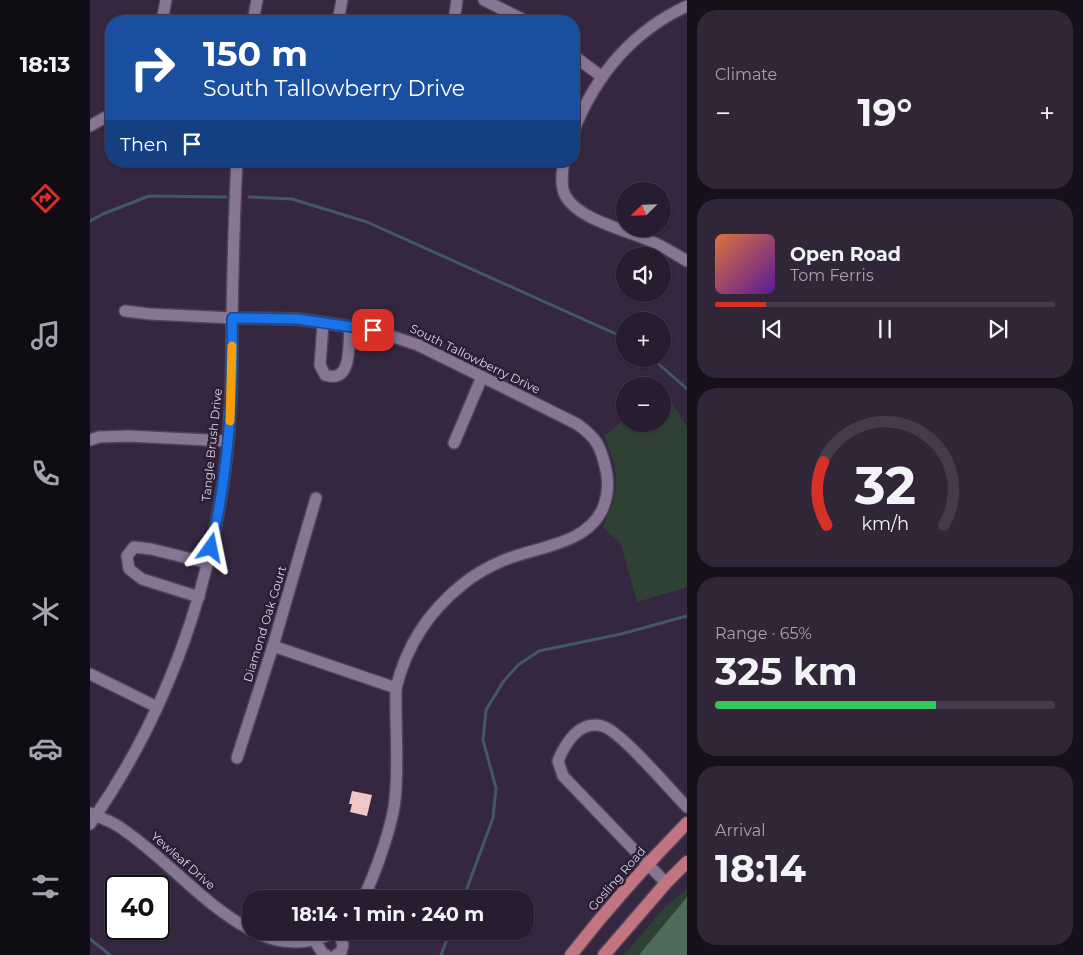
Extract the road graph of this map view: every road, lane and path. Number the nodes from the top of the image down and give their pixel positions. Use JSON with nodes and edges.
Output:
{"nodes":[{"id":1,"x":166,"y":0,"type":"edge"},
{"id":2,"x":257,"y":0,"type":"edge"},
{"id":3,"x":342,"y":0,"type":"edge"},
{"id":4,"x":458,"y":0,"type":"edge"},
{"id":5,"x":484,"y":0,"type":"edge"},
{"id":6,"x":687,"y":6,"type":"edge"},
{"id":7,"x":163,"y":15,"type":"edge"},
{"id":8,"x":255,"y":15,"type":"edge"},
{"id":9,"x":339,"y":15,"type":"edge"},
{"id":10,"x":455,"y":15,"type":"edge"},
{"id":11,"x":514,"y":15,"type":"edge"},
{"id":12,"x":580,"y":60,"type":"edge"},
{"id":13,"x":601,"y":76,"type":"junction"},
{"id":14,"x":580,"y":116,"type":"edge"},
{"id":15,"x":105,"y":117,"type":"edge"},
{"id":16,"x":90,"y":126,"type":"edge"},
{"id":17,"x":237,"y":167,"type":"edge"},
{"id":18,"x":564,"y":167,"type":"edge"},
{"id":19,"x":687,"y":261,"type":"edge"},
{"id":20,"x":125,"y":311,"type":"dead end"},
{"id":21,"x":232,"y":318,"type":"junction"},
{"id":22,"x":323,"y":324,"type":"junction"},
{"id":23,"x":350,"y":327,"type":"junction"},
{"id":24,"x":482,"y":376,"type":"junction"},
{"id":25,"x":90,"y":440,"type":"edge"},
{"id":26,"x":227,"y":441,"type":"junction"},
{"id":27,"x":454,"y":443,"type":"dead end"},
{"id":28,"x":316,"y":498,"type":"dead end"},
{"id":29,"x":208,"y":563,"type":"junction"},
{"id":30,"x":199,"y":597,"type":"junction"},
{"id":31,"x":274,"y":646,"type":"junction"},
{"id":32,"x":90,"y":674,"type":"edge"},
{"id":33,"x":396,"y":688,"type":"junction"},
{"id":34,"x":157,"y":707,"type":"junction"},
{"id":35,"x":237,"y":758,"type":"dead end"},
{"id":36,"x":687,"y":807,"type":"edge"},
{"id":37,"x":92,"y":818,"type":"edge"},
{"id":38,"x":687,"y":823,"type":"edge"},
{"id":39,"x":687,"y":862,"type":"edge"},
{"id":40,"x":647,"y":864,"type":"junction"},
{"id":41,"x":666,"y":883,"type":"junction"},
{"id":42,"x":366,"y":890,"type":"edge"},
{"id":43,"x":242,"y":925,"type":"edge"},
{"id":44,"x":276,"y":940,"type":"edge"},
{"id":45,"x":339,"y":940,"type":"edge"},
{"id":46,"x":315,"y":941,"type":"joint"},
{"id":47,"x":326,"y":955,"type":"edge"},
{"id":48,"x":336,"y":955,"type":"edge"},
{"id":49,"x":572,"y":955,"type":"edge"},
{"id":50,"x":604,"y":955,"type":"edge"}],
"edges":[{"from":1,"to":7,"type":"street"},
{"from":2,"to":8,"type":"street"},
{"from":3,"to":9,"type":"street"},
{"from":4,"to":10,"type":"street"},
{"from":5,"to":11,"type":"street"},
{"from":6,"to":13,"type":"street"},
{"from":12,"to":13,"type":"street"},
{"from":13,"to":14,"type":"street"},
{"from":15,"to":16,"type":"street"},
{"from":17,"to":21,"type":"street","name":"Tangle Brush Drive"},
{"from":18,"to":19,"type":"street"},
{"from":20,"to":21,"type":"street","name":"South Tallowberry Drive"},
{"from":21,"to":22,"type":"street","name":"South Tallowberry Drive"},
{"from":21,"to":26,"type":"street","name":"Tangle Brush Drive"},
{"from":22,"to":23,"type":"street","name":"South Tallowberry Drive"},
{"from":22,"to":23,"type":"street"},
{"from":23,"to":24,"type":"street","name":"South Tallowberry Drive"},
{"from":24,"to":27,"type":"street"},
{"from":24,"to":33,"type":"street","name":"South Tallowberry Drive"},
{"from":25,"to":26,"type":"street"},
{"from":26,"to":29,"type":"street","name":"Tangle Brush Drive"},
{"from":28,"to":31,"type":"street","name":"Diamond Oak Court"},
{"from":29,"to":30,"type":"street","name":"Tangle Brush Drive"},
{"from":29,"to":30,"type":"street"},
{"from":30,"to":34,"type":"street","name":"Tangle Brush Drive"},
{"from":31,"to":33,"type":"street"},
{"from":31,"to":35,"type":"street","name":"Diamond Oak Court"},
{"from":32,"to":34,"type":"street"},
{"from":33,"to":42,"type":"street"},
{"from":34,"to":37,"type":"street","name":"Tangle Brush Drive"},
{"from":36,"to":40,"type":"street"},
{"from":37,"to":43,"type":"street","name":"Yewleaf Drive"},
{"from":38,"to":40,"type":"main road","name":"Gosling Road"},
{"from":39,"to":41,"type":"main road"},
{"from":40,"to":41,"type":"street"},
{"from":40,"to":49,"type":"main road","name":"Gosling Road"},
{"from":41,"to":50,"type":"main road"},
{"from":44,"to":46,"type":"street","name":"Yewleaf Drive"},
{"from":45,"to":48,"type":"street"},
{"from":46,"to":47,"type":"street"}]}
